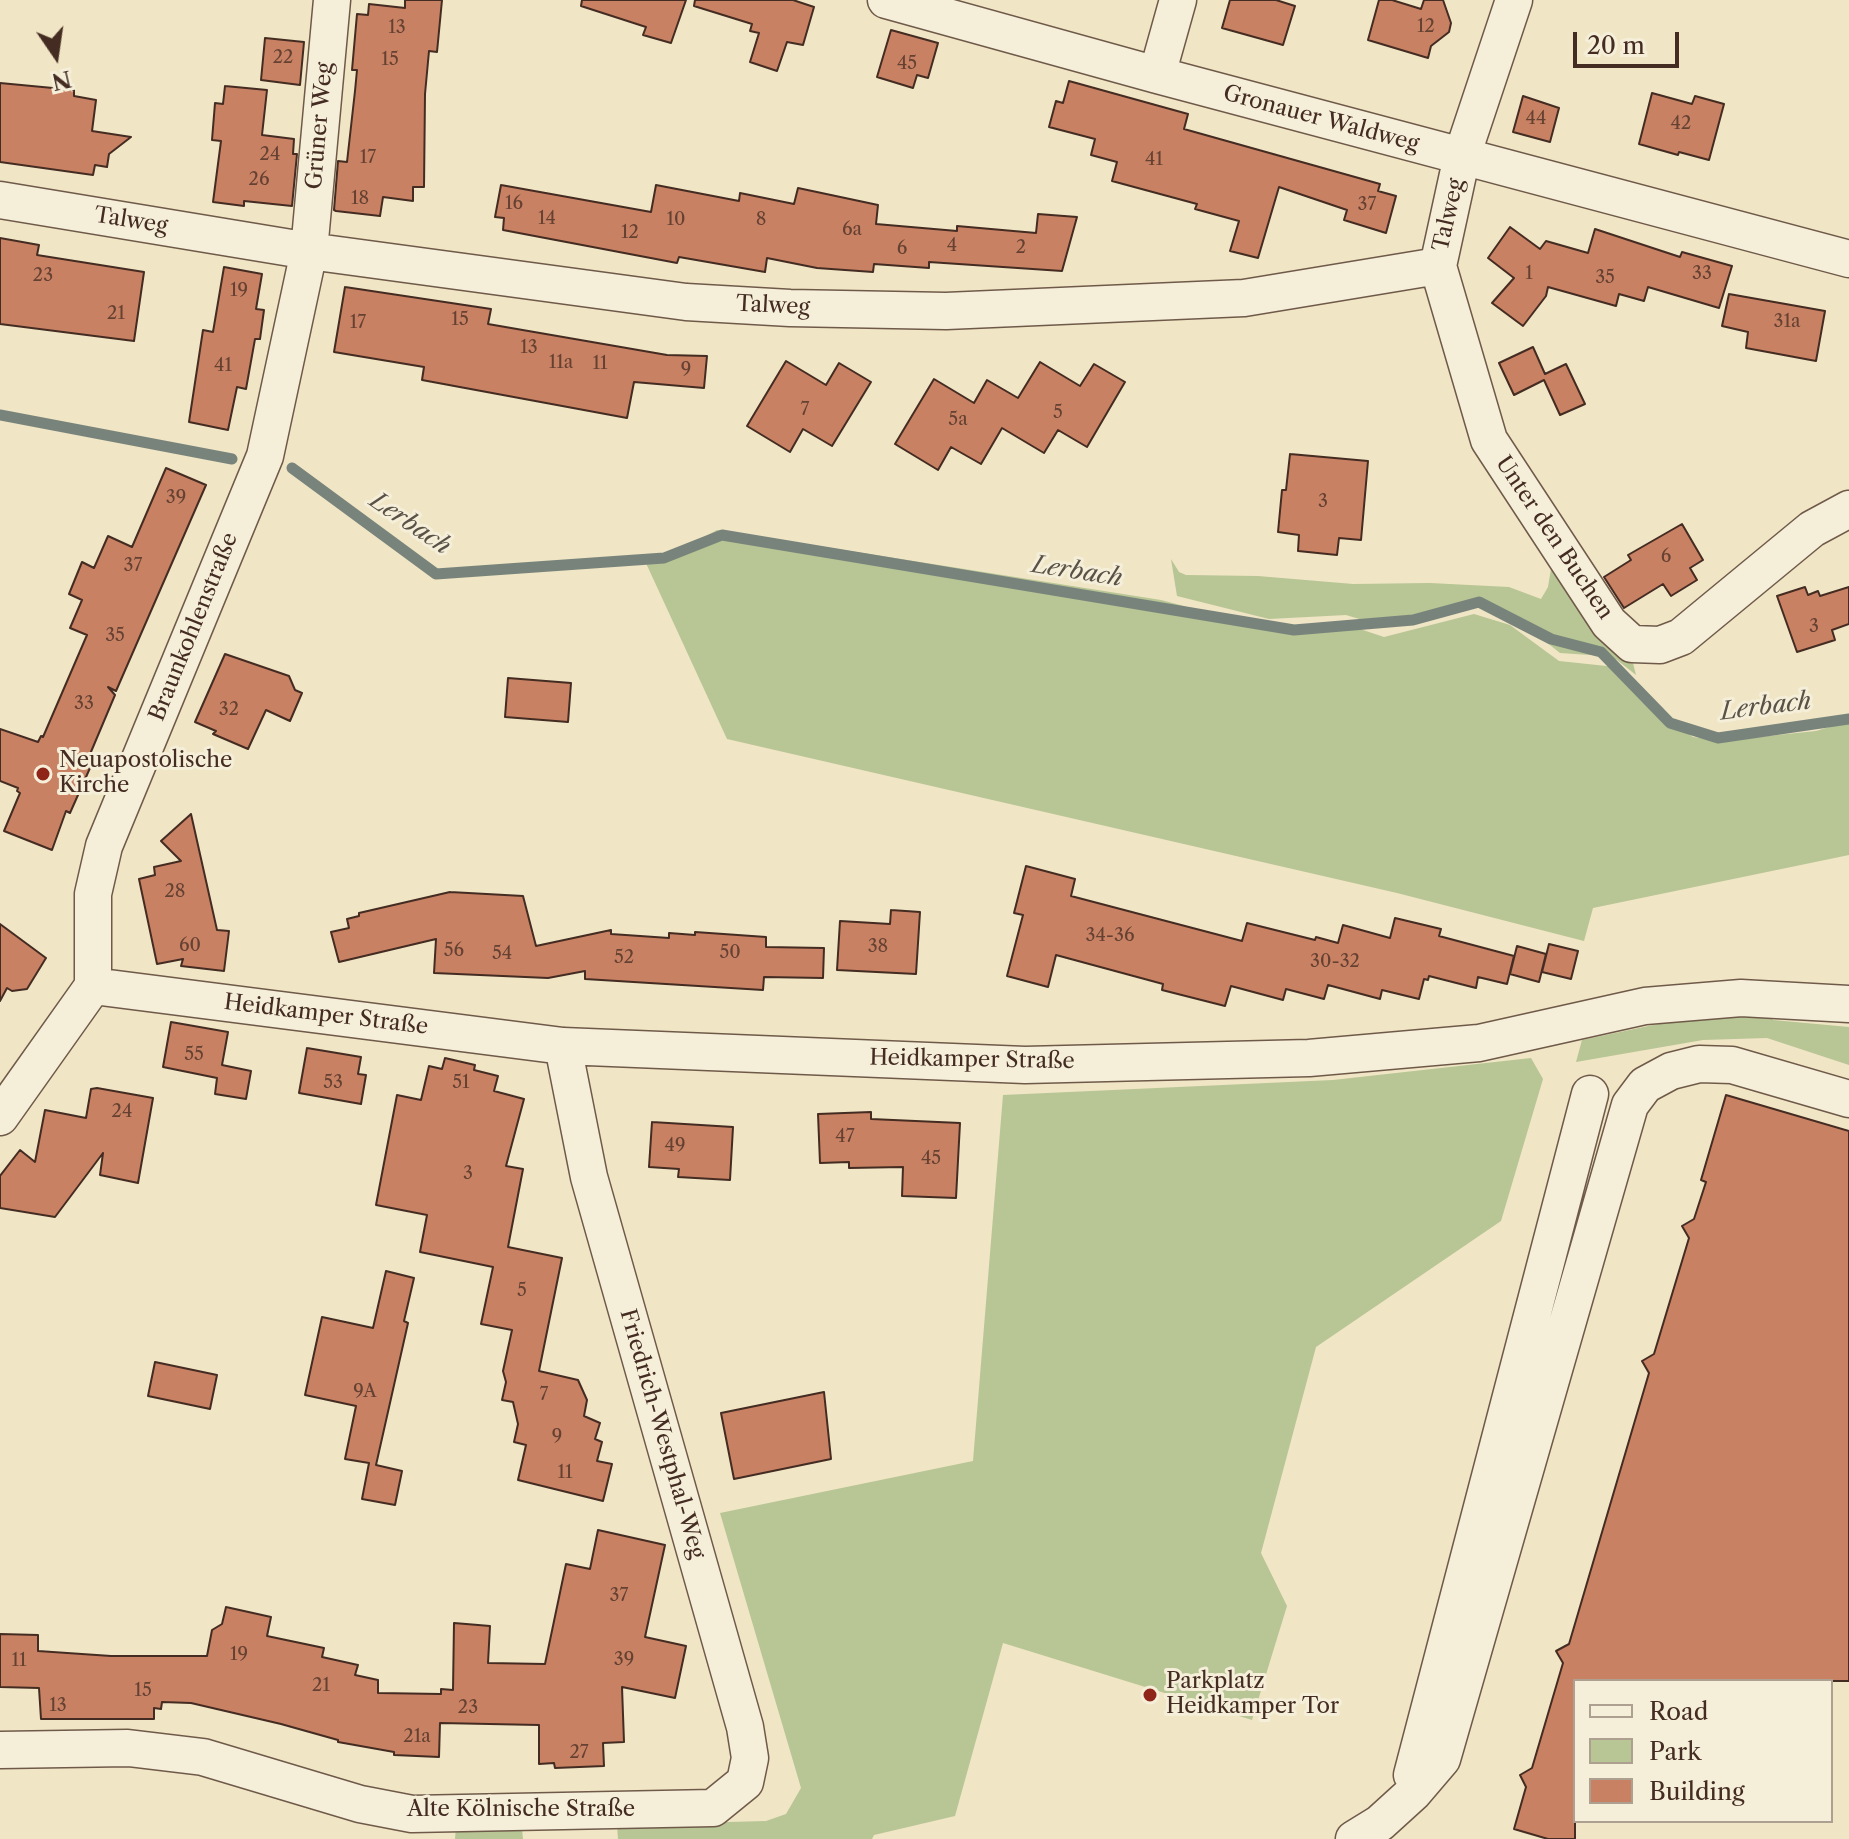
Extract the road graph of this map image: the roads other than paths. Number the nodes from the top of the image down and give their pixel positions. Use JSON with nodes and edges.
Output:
{"nodes":[{"id":1,"x":332,"y":0,"type":"edge"},
{"id":2,"x":886,"y":0,"type":"edge"},
{"id":3,"x":1178,"y":0,"type":"edge"},
{"id":4,"x":1514,"y":0,"type":"edge"},
{"id":5,"x":1157,"y":75,"type":"junction"},
{"id":6,"x":1462,"y":156,"type":"junction"},
{"id":7,"x":0,"y":200,"type":"edge"},
{"id":8,"x":309,"y":251,"type":"junction"},
{"id":9,"x":1849,"y":259,"type":"edge"},
{"id":10,"x":1438,"y":266,"type":"junction"},
{"id":11,"x":1849,"y":509,"type":"edge"},
{"id":12,"x":93,"y":986,"type":"junction"},
{"id":13,"x":1849,"y":1004,"type":"edge"},
{"id":14,"x":563,"y":1046,"type":"junction"},
{"id":15,"x":1590,"y":1094,"type":"dead end"},
{"id":16,"x":1849,"y":1099,"type":"edge"},
{"id":17,"x":0,"y":1117,"type":"edge"},
{"id":18,"x":0,"y":1750,"type":"edge"},
{"id":19,"x":1406,"y":1800,"type":"junction"},
{"id":20,"x":713,"y":1808,"type":"joint"},
{"id":21,"x":1354,"y":1839,"type":"edge"}],
"edges":[{"from":1,"to":8,"type":"street","name":"Grüner Weg"},
{"from":2,"to":5,"type":"street","name":"Gronauer Waldweg"},
{"from":3,"to":5,"type":"street"},
{"from":4,"to":6,"type":"street","name":"Talweg"},
{"from":5,"to":6,"type":"street","name":"Gronauer Waldweg"},
{"from":6,"to":9,"type":"street","name":"Gronauer Waldweg"},
{"from":6,"to":10,"type":"street","name":"Talweg"},
{"from":7,"to":8,"type":"street","name":"Talweg"},
{"from":8,"to":10,"type":"street","name":"Talweg"},
{"from":8,"to":12,"type":"street","name":"Braunkohlenstraße"},
{"from":10,"to":11,"type":"street","name":"Unter den Buchen"},
{"from":12,"to":14,"type":"street","name":"Heidkamper Straße"},
{"from":12,"to":17,"type":"street"},
{"from":13,"to":14,"type":"street","name":"Heidkamper Straße"},
{"from":14,"to":20,"type":"street","name":"Friedrich-Westphal-Weg"},
{"from":15,"to":19,"type":"street"},
{"from":16,"to":19,"type":"street"},
{"from":18,"to":20,"type":"street","name":"Alte Kölnische Straße"},
{"from":19,"to":21,"type":"street"}]}
